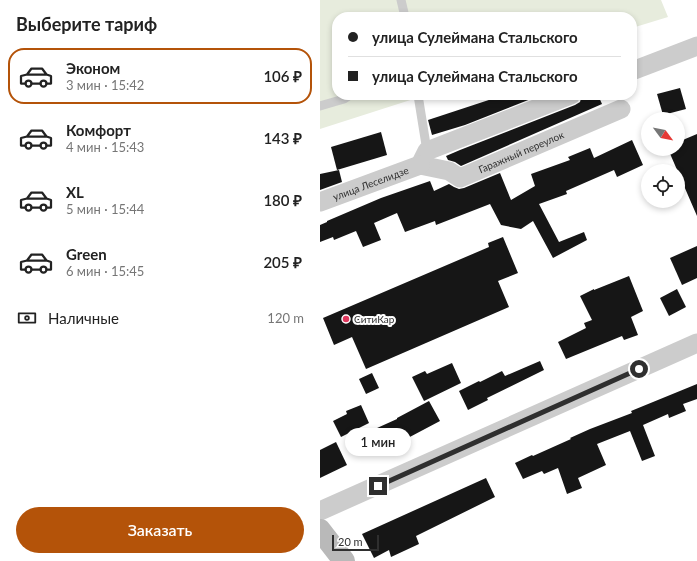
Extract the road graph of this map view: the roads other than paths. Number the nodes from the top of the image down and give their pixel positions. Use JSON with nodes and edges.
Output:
{"nodes":[{"id":1,"x":402,"y":0,"type":"edge"},
{"id":2,"x":404,"y":12,"type":"edge"},
{"id":3,"x":697,"y":46,"type":"edge"},
{"id":4,"x":637,"y":69,"type":"edge"},
{"id":5,"x":341,"y":100,"type":"edge"},
{"id":6,"x":418,"y":100,"type":"edge"},
{"id":7,"x":559,"y":100,"type":"edge"},
{"id":8,"x":320,"y":106,"type":"edge"},
{"id":9,"x":621,"y":109,"type":"dead end"},
{"id":10,"x":424,"y":158,"type":"junction"},
{"id":11,"x":320,"y":202,"type":"edge"},
{"id":12,"x":697,"y":343,"type":"edge"},
{"id":13,"x":320,"y":511,"type":"edge"},
{"id":14,"x":320,"y":530,"type":"edge"},
{"id":15,"x":344,"y":561,"type":"edge"}],
"edges":[{"from":1,"to":2,"type":"lane"},
{"from":3,"to":4,"type":"street"},
{"from":5,"to":8,"type":"lane"},
{"from":6,"to":10,"type":"lane"},
{"from":7,"to":10,"type":"street","name":"улица Леселидзе"},
{"from":9,"to":10,"type":"street","name":"Гаражный переулок"},
{"from":10,"to":11,"type":"street","name":"улица Леселидзе"},
{"from":12,"to":13,"type":"street"},
{"from":14,"to":15,"type":"street"}]}
